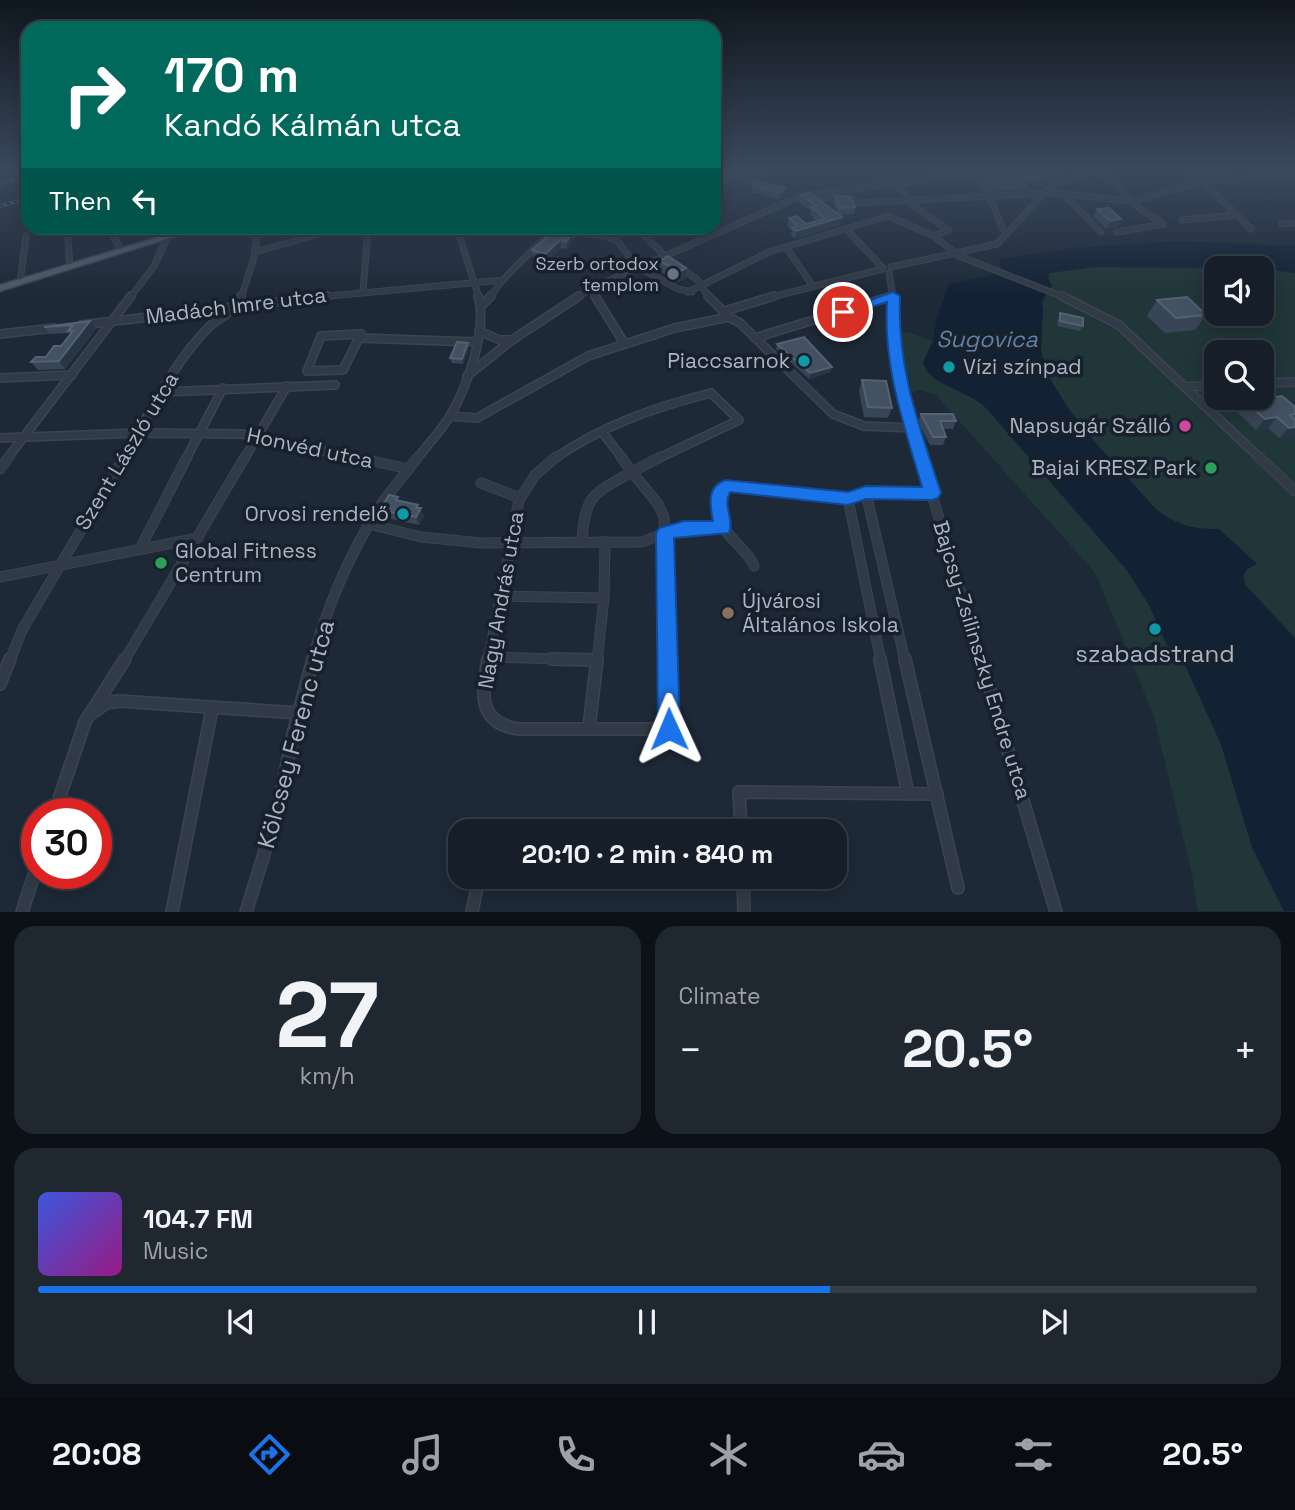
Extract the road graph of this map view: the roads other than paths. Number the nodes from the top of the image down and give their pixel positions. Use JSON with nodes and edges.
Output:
{"nodes":[{"id":1,"x":762,"y":212,"type":"edge"},
{"id":2,"x":924,"y":212,"type":"edge"},
{"id":3,"x":997,"y":212,"type":"edge"},
{"id":4,"x":1025,"y":212,"type":"edge"},
{"id":5,"x":1081,"y":212,"type":"edge"},
{"id":6,"x":1147,"y":212,"type":"edge"},
{"id":7,"x":1234,"y":212,"type":"edge"},
{"id":8,"x":1237,"y":215,"type":"junction"},
{"id":9,"x":1182,"y":220,"type":"dead end"},
{"id":10,"x":1295,"y":223,"type":"edge"},
{"id":11,"x":1281,"y":224,"type":"dead end"},
{"id":12,"x":1251,"y":229,"type":"dead end"},
{"id":13,"x":721,"y":230,"type":"edge"},
{"id":14,"x":847,"y":230,"type":"junction"},
{"id":15,"x":1101,"y":232,"type":"dead end"},
{"id":16,"x":1117,"y":232,"type":"dead end"},
{"id":17,"x":1005,"y":234,"type":"junction"},
{"id":18,"x":68,"y":235,"type":"edge"},
{"id":19,"x":113,"y":235,"type":"edge"},
{"id":20,"x":172,"y":235,"type":"edge"},
{"id":21,"x":257,"y":235,"type":"edge"},
{"id":22,"x":315,"y":235,"type":"edge"},
{"id":23,"x":367,"y":235,"type":"edge"},
{"id":24,"x":459,"y":235,"type":"edge"},
{"id":25,"x":548,"y":235,"type":"edge"},
{"id":26,"x":597,"y":235,"type":"edge"},
{"id":27,"x":644,"y":235,"type":"edge"},
{"id":28,"x":711,"y":235,"type":"edge"},
{"id":29,"x":937,"y":235,"type":"junction"},
{"id":30,"x":26,"y":236,"type":"dead end"},
{"id":31,"x":168,"y":236,"type":"junction"},
{"id":32,"x":786,"y":247,"type":"junction"},
{"id":33,"x":121,"y":250,"type":"junction"},
{"id":34,"x":254,"y":252,"type":"junction"},
{"id":35,"x":954,"y":253,"type":"junction"},
{"id":36,"x":667,"y":257,"type":"junction"},
{"id":37,"x":70,"y":266,"type":"junction"},
{"id":38,"x":638,"y":267,"type":"junction"},
{"id":39,"x":890,"y":270,"type":"junction"},
{"id":40,"x":503,"y":281,"type":"junction"},
{"id":41,"x":20,"y":282,"type":"junction"},
{"id":42,"x":472,"y":282,"type":"junction"},
{"id":43,"x":812,"y":285,"type":"junction"},
{"id":44,"x":701,"y":286,"type":"junction"},
{"id":45,"x":0,"y":288,"type":"edge"},
{"id":46,"x":590,"y":289,"type":"junction"},
{"id":47,"x":892,"y":291,"type":"junction"},
{"id":48,"x":363,"y":292,"type":"junction"},
{"id":49,"x":688,"y":292,"type":"junction"},
{"id":50,"x":705,"y":294,"type":"junction"},
{"id":51,"x":236,"y":306,"type":"junction"},
{"id":52,"x":481,"y":306,"type":"junction"},
{"id":53,"x":727,"y":314,"type":"junction"},
{"id":54,"x":113,"y":321,"type":"junction"},
{"id":55,"x":78,"y":325,"type":"edge"},
{"id":56,"x":65,"y":327,"type":"edge"},
{"id":57,"x":479,"y":331,"type":"junction"},
{"id":58,"x":0,"y":334,"type":"edge"},
{"id":59,"x":755,"y":338,"type":"junction"},
{"id":60,"x":362,"y":339,"type":"junction"},
{"id":61,"x":512,"y":340,"type":"junction"},
{"id":62,"x":476,"y":342,"type":"junction"},
{"id":63,"x":624,"y":343,"type":"junction"},
{"id":64,"x":72,"y":375,"type":"junction"},
{"id":65,"x":467,"y":376,"type":"junction"},
{"id":66,"x":0,"y":378,"type":"edge"},
{"id":67,"x":1295,"y":382,"type":"edge"},
{"id":68,"x":1274,"y":383,"type":"edge"},
{"id":69,"x":335,"y":385,"type":"dead end"},
{"id":70,"x":287,"y":386,"type":"junction"},
{"id":71,"x":1204,"y":386,"type":"edge"},
{"id":72,"x":1185,"y":387,"type":"junction"},
{"id":73,"x":223,"y":388,"type":"junction"},
{"id":74,"x":163,"y":392,"type":"junction"},
{"id":75,"x":450,"y":416,"type":"junction"},
{"id":76,"x":913,"y":428,"type":"junction"},
{"id":77,"x":603,"y":432,"type":"junction"},
{"id":78,"x":139,"y":433,"type":"junction"},
{"id":79,"x":198,"y":433,"type":"junction"},
{"id":80,"x":258,"y":435,"type":"junction"},
{"id":81,"x":24,"y":437,"type":"junction"},
{"id":82,"x":0,"y":438,"type":"edge"},
{"id":83,"x":0,"y":468,"type":"edge"},
{"id":84,"x":409,"y":469,"type":"junction"},
{"id":85,"x":633,"y":473,"type":"junction"},
{"id":86,"x":481,"y":483,"type":"dead end"},
{"id":87,"x":1295,"y":491,"type":"edge"},
{"id":88,"x":866,"y":493,"type":"junction"},
{"id":89,"x":932,"y":493,"type":"junction"},
{"id":90,"x":520,"y":498,"type":"junction"},
{"id":91,"x":848,"y":499,"type":"junction"},
{"id":92,"x":369,"y":524,"type":"junction"},
{"id":93,"x":723,"y":528,"type":"junction"},
{"id":94,"x":665,"y":533,"type":"junction"},
{"id":95,"x":198,"y":538,"type":"junction"},
{"id":96,"x":582,"y":541,"type":"junction"},
{"id":97,"x":605,"y":541,"type":"junction"},
{"id":98,"x":510,"y":542,"type":"junction"},
{"id":99,"x":140,"y":549,"type":"junction"},
{"id":100,"x":60,"y":566,"type":"junction"},
{"id":101,"x":754,"y":566,"type":"dead end"},
{"id":102,"x":0,"y":577,"type":"edge"},
{"id":103,"x":499,"y":596,"type":"junction"},
{"id":104,"x":604,"y":597,"type":"junction"},
{"id":105,"x":488,"y":657,"type":"junction"},
{"id":106,"x":595,"y":660,"type":"junction"},
{"id":107,"x":0,"y":684,"type":"edge"},
{"id":108,"x":212,"y":709,"type":"junction"},
{"id":109,"x":299,"y":713,"type":"junction"},
{"id":110,"x":89,"y":716,"type":"junction"},
{"id":111,"x":589,"y":728,"type":"junction"},
{"id":112,"x":908,"y":794,"type":"junction"},
{"id":113,"x":937,"y":794,"type":"junction"},
{"id":114,"x":60,"y":798,"type":"edge"},
{"id":115,"x":740,"y":819,"type":"edge"},
{"id":116,"x":958,"y":888,"type":"dead end"},
{"id":117,"x":30,"y":889,"type":"edge"},
{"id":118,"x":477,"y":889,"type":"edge"},
{"id":119,"x":743,"y":889,"type":"edge"},
{"id":120,"x":22,"y":912,"type":"edge"},
{"id":121,"x":172,"y":912,"type":"edge"},
{"id":122,"x":246,"y":912,"type":"edge"},
{"id":123,"x":472,"y":912,"type":"edge"},
{"id":124,"x":744,"y":912,"type":"edge"},
{"id":125,"x":1056,"y":912,"type":"edge"}],
"edges":[{"from":1,"to":13,"type":"street"},
{"from":2,"to":29,"type":"street"},
{"from":3,"to":17,"type":"street"},
{"from":4,"to":17,"type":"street"},
{"from":5,"to":15,"type":"street"},
{"from":6,"to":16,"type":"street"},
{"from":7,"to":8,"type":"street"},
{"from":8,"to":9,"type":"street"},
{"from":8,"to":12,"type":"street"},
{"from":10,"to":11,"type":"street"},
{"from":14,"to":29,"type":"street"},
{"from":14,"to":32,"type":"street"},
{"from":14,"to":39,"type":"street"},
{"from":17,"to":35,"type":"street"},
{"from":18,"to":37,"type":"street"},
{"from":19,"to":33,"type":"street"},
{"from":20,"to":31,"type":"main road"},
{"from":21,"to":34,"type":"street","name":"Szent László utca"},
{"from":22,"to":34,"type":"street"},
{"from":23,"to":48,"type":"street"},
{"from":24,"to":42,"type":"street","name":"Kölcsey Ferenc utca"},
{"from":25,"to":40,"type":"street"},
{"from":26,"to":38,"type":"street"},
{"from":27,"to":36,"type":"street"},
{"from":28,"to":36,"type":"street"},
{"from":29,"to":35,"type":"street"},
{"from":30,"to":41,"type":"street"},
{"from":31,"to":33,"type":"main road"},
{"from":31,"to":54,"type":"street"},
{"from":32,"to":43,"type":"street"},
{"from":32,"to":44,"type":"street"},
{"from":33,"to":37,"type":"main road"},
{"from":34,"to":51,"type":"street","name":"Szent László utca"},
{"from":35,"to":39,"type":"street"},
{"from":35,"to":72,"type":"street"},
{"from":36,"to":38,"type":"street"},
{"from":36,"to":44,"type":"street"},
{"from":37,"to":41,"type":"main road"},
{"from":38,"to":46,"type":"street"},
{"from":38,"to":49,"type":"street"},
{"from":39,"to":43,"type":"street"},
{"from":39,"to":47,"type":"street","name":"Bajcsy-Zsilinszky Endre utca"},
{"from":40,"to":42,"type":"street"},
{"from":40,"to":52,"type":"street"},
{"from":41,"to":45,"type":"main road"},
{"from":42,"to":48,"type":"street","name":"Madách Imre utca"},
{"from":42,"to":52,"type":"street","name":"Kölcsey Ferenc utca"},
{"from":43,"to":53,"type":"street"},
{"from":44,"to":49,"type":"street"},
{"from":44,"to":50,"type":"street"},
{"from":46,"to":61,"type":"street"},
{"from":46,"to":63,"type":"street"},
{"from":47,"to":59,"type":"street"},
{"from":47,"to":76,"type":"street","name":"Bajcsy-Zsilinszky Endre utca"},
{"from":48,"to":51,"type":"street","name":"Madách Imre utca"},
{"from":49,"to":50,"type":"street"},
{"from":50,"to":53,"type":"street"},
{"from":51,"to":54,"type":"street","name":"Madách Imre utca"},
{"from":51,"to":74,"type":"street","name":"Szent László utca"},
{"from":52,"to":57,"type":"street","name":"Kölcsey Ferenc utca"},
{"from":53,"to":59,"type":"street"},
{"from":53,"to":63,"type":"street"},
{"from":54,"to":55,"type":"street","name":"Madách Imre utca"},
{"from":54,"to":64,"type":"street"},
{"from":56,"to":58,"type":"street"},
{"from":57,"to":61,"type":"street"},
{"from":57,"to":62,"type":"street","name":"Kölcsey Ferenc utca"},
{"from":59,"to":76,"type":"street"},
{"from":60,"to":60,"type":"street"},
{"from":60,"to":62,"type":"street"},
{"from":61,"to":65,"type":"street"},
{"from":62,"to":65,"type":"street","name":"Kölcsey Ferenc utca"},
{"from":63,"to":75,"type":"street"},
{"from":64,"to":66,"type":"street"},
{"from":64,"to":81,"type":"street"},
{"from":65,"to":75,"type":"street","name":"Kölcsey Ferenc utca"},
{"from":67,"to":68,"type":"street"},
{"from":69,"to":70,"type":"street"},
{"from":70,"to":73,"type":"street"},
{"from":70,"to":80,"type":"street"},
{"from":71,"to":72,"type":"street"},
{"from":72,"to":87,"type":"street"},
{"from":73,"to":74,"type":"street"},
{"from":73,"to":79,"type":"street"},
{"from":74,"to":78,"type":"street","name":"Szent László utca"},
{"from":75,"to":84,"type":"street","name":"Kölcsey Ferenc utca"},
{"from":76,"to":89,"type":"street","name":"Bajcsy-Zsilinszky Endre utca"},
{"from":77,"to":85,"type":"street"},
{"from":77,"to":85,"type":"street","name":"Nagy András utca"},
{"from":77,"to":90,"type":"street","name":"Nagy András utca"},
{"from":78,"to":79,"type":"street","name":"Honvéd utca"},
{"from":78,"to":81,"type":"street","name":"Honvéd utca"},
{"from":78,"to":100,"type":"street","name":"Szent László utca"},
{"from":79,"to":80,"type":"street","name":"Honvéd utca"},
{"from":79,"to":99,"type":"street"},
{"from":80,"to":84,"type":"street","name":"Honvéd utca"},
{"from":80,"to":95,"type":"street"},
{"from":81,"to":82,"type":"street","name":"Honvéd utca"},
{"from":81,"to":83,"type":"street"},
{"from":84,"to":92,"type":"street","name":"Kölcsey Ferenc utca"},
{"from":85,"to":94,"type":"street"},
{"from":85,"to":96,"type":"street"},
{"from":86,"to":90,"type":"street"},
{"from":88,"to":89,"type":"street"},
{"from":88,"to":91,"type":"street"},
{"from":88,"to":113,"type":"street"},
{"from":89,"to":125,"type":"street","name":"Bajcsy-Zsilinszky Endre utca"},
{"from":90,"to":98,"type":"street","name":"Nagy András utca"},
{"from":91,"to":93,"type":"street"},
{"from":91,"to":112,"type":"street"},
{"from":92,"to":98,"type":"street"},
{"from":92,"to":109,"type":"street","name":"Kölcsey Ferenc utca"},
{"from":93,"to":94,"type":"street"},
{"from":93,"to":101,"type":"street"},
{"from":94,"to":97,"type":"street"},
{"from":94,"to":111,"type":"street"},
{"from":95,"to":99,"type":"street"},
{"from":95,"to":110,"type":"street"},
{"from":96,"to":97,"type":"street"},
{"from":96,"to":98,"type":"street"},
{"from":97,"to":104,"type":"street"},
{"from":98,"to":103,"type":"street","name":"Nagy András utca"},
{"from":99,"to":100,"type":"street"},
{"from":100,"to":102,"type":"street"},
{"from":100,"to":107,"type":"street","name":"Szent László utca"},
{"from":103,"to":104,"type":"street"},
{"from":103,"to":105,"type":"street","name":"Nagy András utca"},
{"from":104,"to":106,"type":"street"},
{"from":105,"to":106,"type":"street"},
{"from":105,"to":111,"type":"street","name":"Nagy András utca"},
{"from":106,"to":111,"type":"street"},
{"from":108,"to":109,"type":"street"},
{"from":108,"to":110,"type":"street"},
{"from":108,"to":121,"type":"street"},
{"from":109,"to":122,"type":"street","name":"Kölcsey Ferenc utca"},
{"from":110,"to":114,"type":"street"},
{"from":112,"to":113,"type":"street"},
{"from":112,"to":115,"type":"street"},
{"from":113,"to":116,"type":"street"},
{"from":117,"to":120,"type":"street"},
{"from":118,"to":123,"type":"street"},
{"from":119,"to":124,"type":"street"}]}
